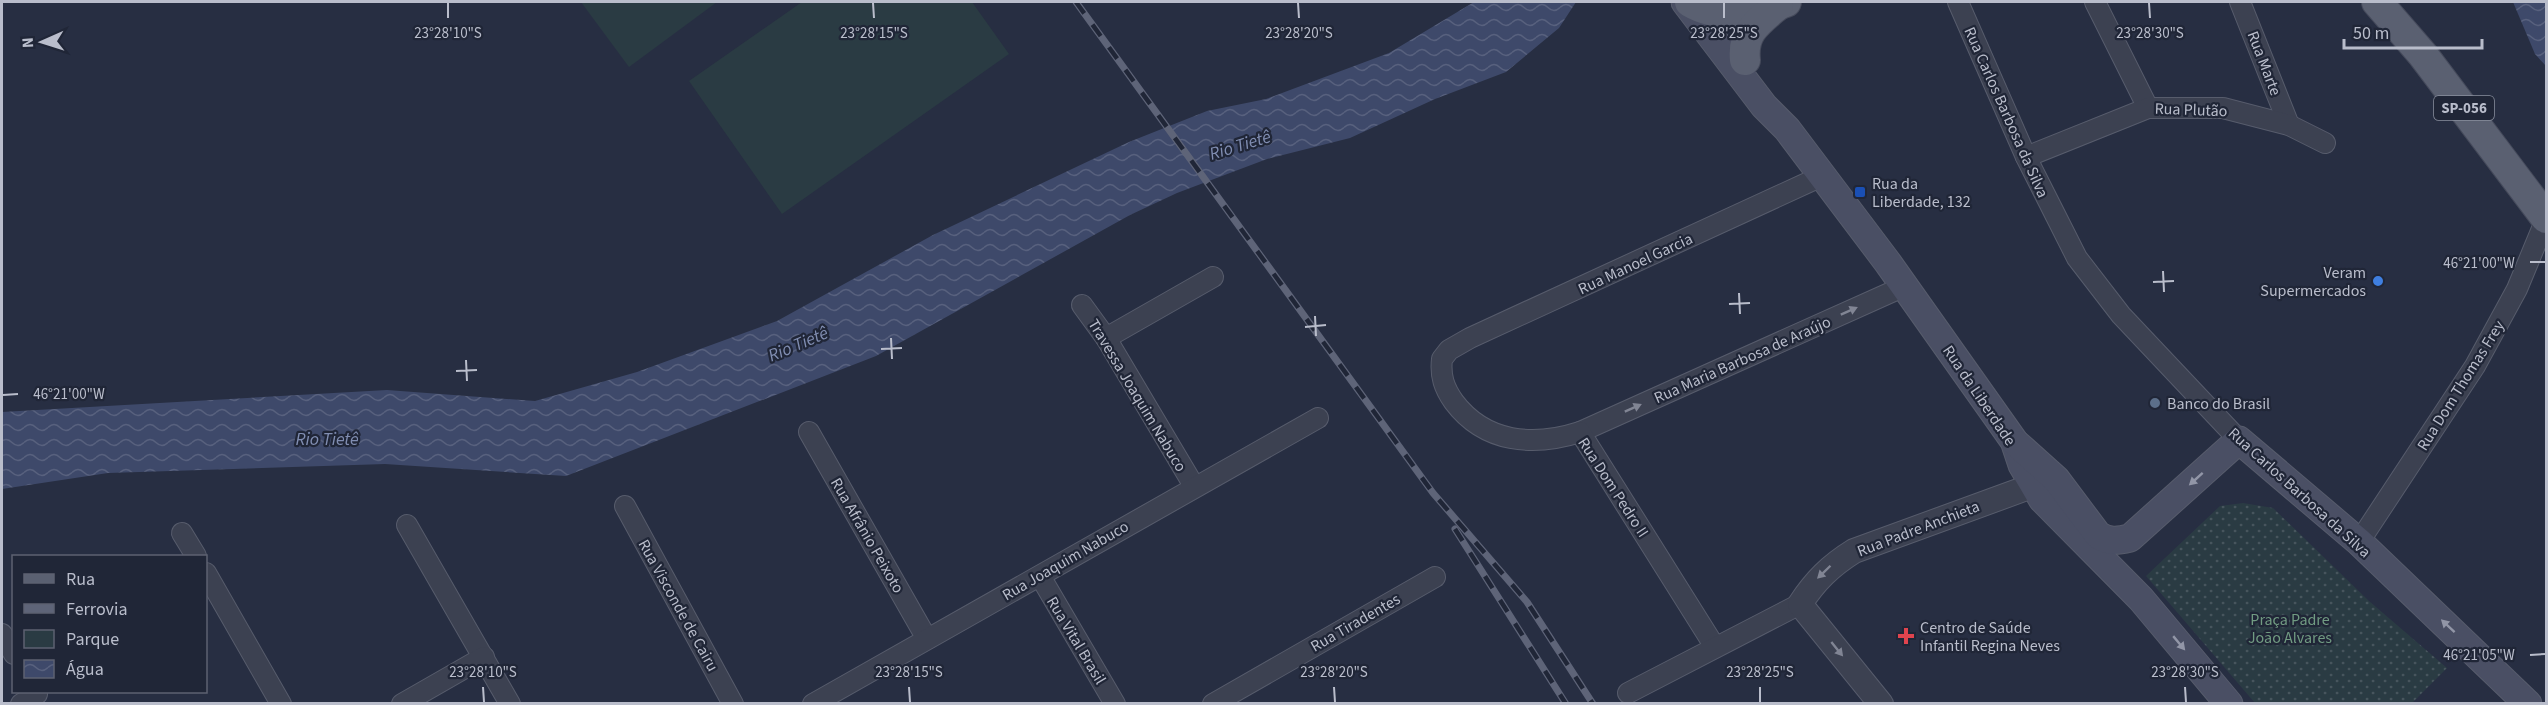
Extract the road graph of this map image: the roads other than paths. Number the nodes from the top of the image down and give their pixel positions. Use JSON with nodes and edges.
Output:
{"nodes":[{"id":1,"x":1685,"y":2,"type":"edge"},
{"id":2,"x":1958,"y":2,"type":"edge"},
{"id":3,"x":2095,"y":2,"type":"edge"},
{"id":4,"x":2240,"y":2,"type":"edge"},
{"id":5,"x":2377,"y":2,"type":"edge"},
{"id":6,"x":1782,"y":3,"type":"edge"},
{"id":7,"x":1705,"y":5,"type":"edge"},
{"id":8,"x":1745,"y":60,"type":"junction"},
{"id":9,"x":2148,"y":108,"type":"junction"},
{"id":10,"x":2289,"y":125,"type":"junction"},
{"id":11,"x":1787,"y":129,"type":"junction"},
{"id":12,"x":2325,"y":143,"type":"dead end"},
{"id":13,"x":2026,"y":157,"type":"junction"},
{"id":14,"x":1822,"y":176,"type":"junction"},
{"id":15,"x":2547,"y":219,"type":"edge"},
{"id":16,"x":1213,"y":277,"type":"dead end"},
{"id":17,"x":1905,"y":286,"type":"junction"},
{"id":18,"x":1082,"y":305,"type":"dead end"},
{"id":19,"x":1106,"y":338,"type":"junction"},
{"id":20,"x":1449,"y":350,"type":"joint"},
{"id":21,"x":1318,"y":418,"type":"dead end"},
{"id":22,"x":809,"y":432,"type":"dead end"},
{"id":23,"x":1580,"y":432,"type":"junction"},
{"id":24,"x":2239,"y":440,"type":"junction"},
{"id":25,"x":2014,"y":441,"type":"junction"},
{"id":26,"x":1194,"y":486,"type":"junction"},
{"id":27,"x":2032,"y":486,"type":"junction"},
{"id":28,"x":625,"y":506,"type":"dead end"},
{"id":29,"x":2089,"y":524,"type":"junction"},
{"id":30,"x":407,"y":525,"type":"dead end"},
{"id":31,"x":182,"y":533,"type":"dead end"},
{"id":32,"x":2130,"y":538,"type":"junction"},
{"id":33,"x":2359,"y":543,"type":"junction"},
{"id":34,"x":195,"y":555,"type":"edge"},
{"id":35,"x":207,"y":575,"type":"edge"},
{"id":36,"x":1040,"y":576,"type":"junction"},
{"id":37,"x":1435,"y":577,"type":"dead end"},
{"id":38,"x":2141,"y":598,"type":"junction"},
{"id":39,"x":1800,"y":604,"type":"junction"},
{"id":40,"x":2,"y":634,"type":"edge"},
{"id":41,"x":927,"y":639,"type":"junction"},
{"id":42,"x":1715,"y":647,"type":"junction"},
{"id":43,"x":12,"y":651,"type":"edge"},
{"id":44,"x":484,"y":657,"type":"junction"},
{"id":45,"x":1628,"y":693,"type":"dead end"},
{"id":46,"x":280,"y":704,"type":"edge"},
{"id":47,"x":402,"y":704,"type":"edge"},
{"id":48,"x":510,"y":704,"type":"edge"},
{"id":49,"x":733,"y":704,"type":"edge"},
{"id":50,"x":813,"y":704,"type":"edge"},
{"id":51,"x":1115,"y":704,"type":"edge"},
{"id":52,"x":1213,"y":704,"type":"edge"},
{"id":53,"x":1881,"y":704,"type":"edge"},
{"id":54,"x":2229,"y":704,"type":"edge"},
{"id":55,"x":2528,"y":704,"type":"edge"}],
"edges":[{"from":1,"to":11,"type":"main road","name":"Rua da Liberdade"},
{"from":2,"to":13,"type":"street","name":"Rua Carlos Barbosa da Silva"},
{"from":3,"to":9,"type":"street"},
{"from":4,"to":10,"type":"street","name":"Rua Marte"},
{"from":5,"to":15,"type":"main road","number":"SP-056"},
{"from":6,"to":7,"type":"main road"},
{"from":6,"to":8,"type":"main road"},
{"from":7,"to":8,"type":"main road","name":"Rua da Liberdade"},
{"from":8,"to":11,"type":"main road","name":"Rua da Liberdade"},
{"from":9,"to":10,"type":"street","name":"Rua Plutão"},
{"from":9,"to":13,"type":"street","name":"Rua Plutão"},
{"from":10,"to":12,"type":"street","name":"Rua Plutão"},
{"from":11,"to":14,"type":"main road","name":"Rua da Liberdade"},
{"from":13,"to":24,"type":"street","name":"Rua Carlos Barbosa da Silva"},
{"from":14,"to":17,"type":"main road","name":"Rua da Liberdade"},
{"from":14,"to":20,"type":"street","name":"Rua Manoel Garcia"},
{"from":15,"to":33,"type":"street","name":"Rua Dom Thomas Frey"},
{"from":16,"to":19,"type":"street"},
{"from":23,"to":17,"type":"street","name":"Rua Maria Barbosa de Araújo","one_way":true},
{"from":17,"to":25,"type":"main road","name":"Rua da Liberdade"},
{"from":18,"to":19,"type":"street","name":"Travessa Joaquim Nabuco"},
{"from":19,"to":26,"type":"street","name":"Travessa Joaquim Nabuco"},
{"from":20,"to":23,"type":"street","name":"Rua Dom Pedro II"},
{"from":21,"to":26,"type":"street","name":"Rua Joaquim Nabuco"},
{"from":22,"to":41,"type":"street","name":"Rua Afrânio Peixoto"},
{"from":23,"to":42,"type":"street","name":"Rua Dom Pedro II"},
{"from":24,"to":32,"type":"main road","one_way":true},
{"from":24,"to":33,"type":"main road","name":"Rua Carlos Barbosa da Silva"},
{"from":25,"to":27,"type":"main road","name":"Rua da Liberdade"},
{"from":25,"to":29,"type":"main road"},
{"from":26,"to":36,"type":"street","name":"Rua Joaquim Nabuco"},
{"from":27,"to":29,"type":"main road"},
{"from":27,"to":38,"type":"main road","name":"Rua da Liberdade"},
{"from":27,"to":39,"type":"street","name":"Rua Padre Anchieta","one_way":true},
{"from":28,"to":49,"type":"street","name":"Rua Visconde de Cairu"},
{"from":29,"to":32,"type":"main road"},
{"from":30,"to":44,"type":"street"},
{"from":31,"to":34,"type":"street"},
{"from":32,"to":38,"type":"main road"},
{"from":55,"to":33,"type":"main road","name":"Rua Carlos Barbosa da Silva","one_way":true},
{"from":35,"to":46,"type":"street"},
{"from":36,"to":41,"type":"street","name":"Rua Joaquim Nabuco"},
{"from":36,"to":51,"type":"street","name":"Rua Vital Brasil"},
{"from":37,"to":52,"type":"street","name":"Rua Tiradentes"},
{"from":38,"to":54,"type":"main road","name":"Rua da Liberdade","one_way":true},
{"from":39,"to":42,"type":"street","name":"Rua Padre Anchieta"},
{"from":39,"to":53,"type":"street","one_way":true},
{"from":40,"to":43,"type":"street"},
{"from":41,"to":50,"type":"street","name":"Rua Joaquim Nabuco"},
{"from":42,"to":45,"type":"street","name":"Rua Padre Anchieta"},
{"from":44,"to":47,"type":"street"},
{"from":44,"to":48,"type":"street"}]}
